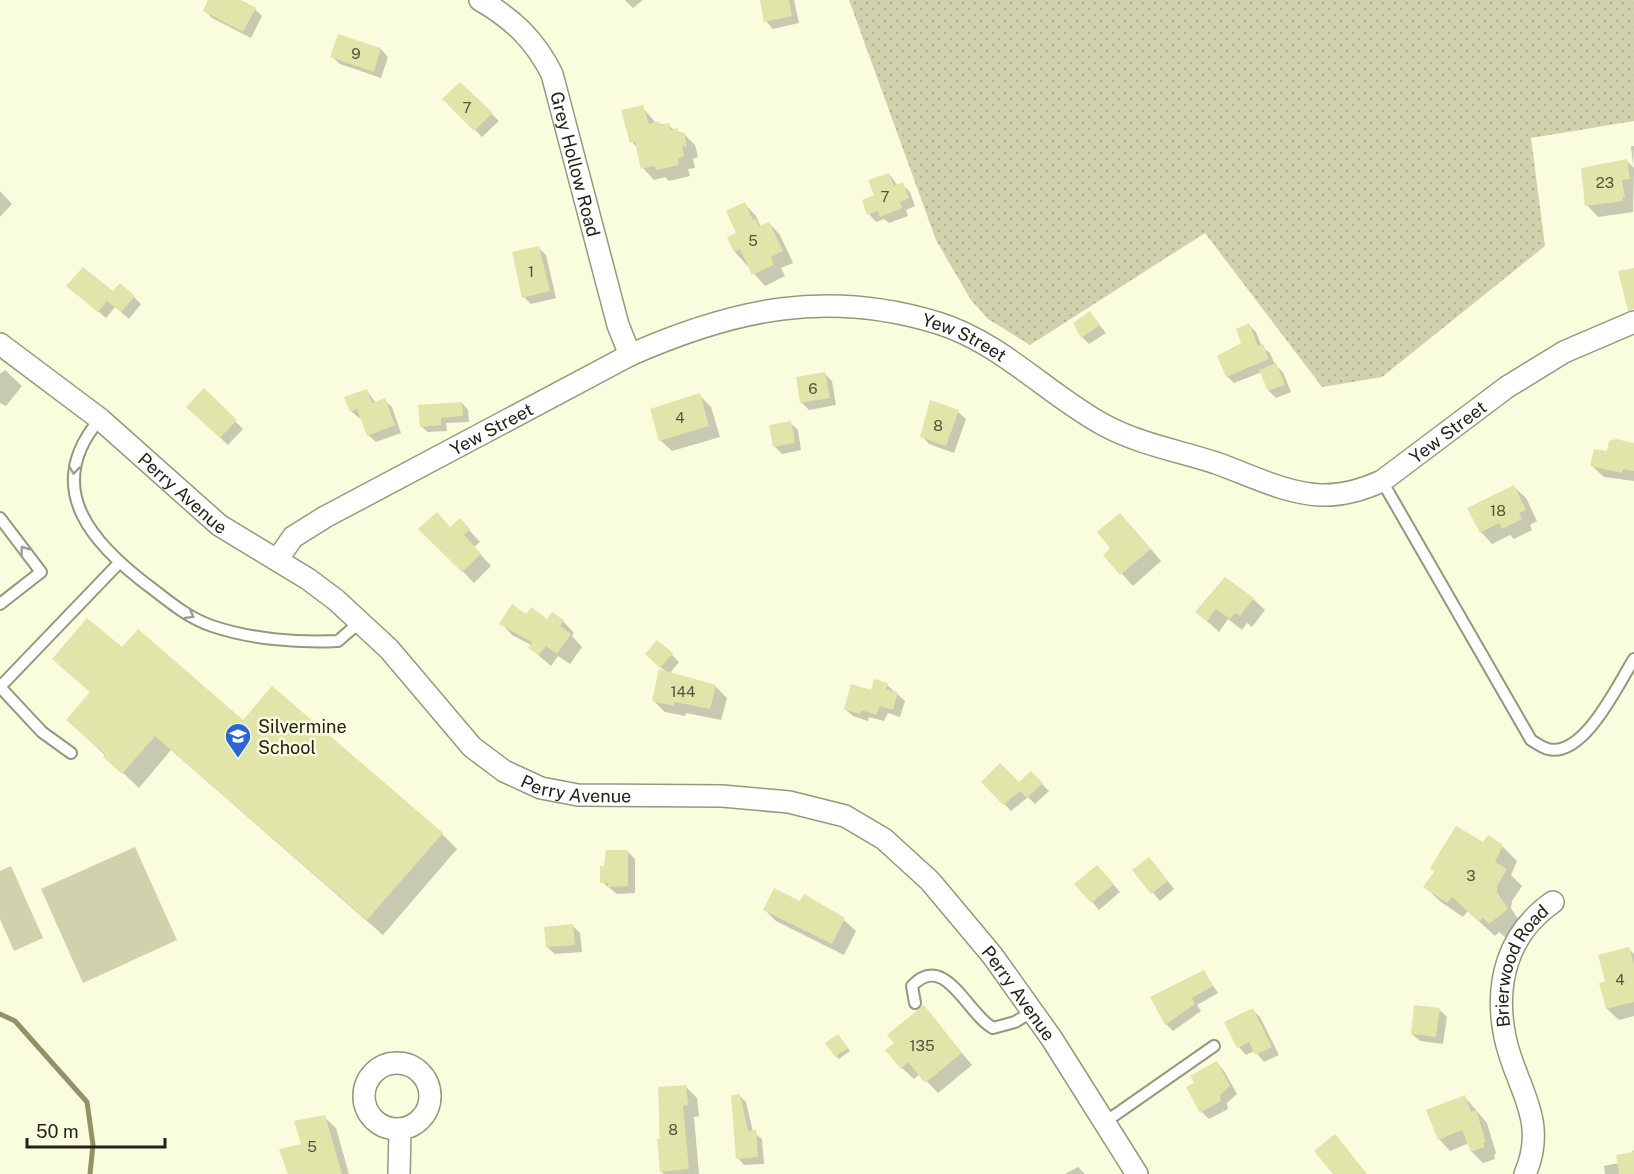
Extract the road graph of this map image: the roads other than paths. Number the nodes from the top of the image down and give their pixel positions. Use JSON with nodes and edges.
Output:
{"nodes":[{"id":1,"x":480,"y":0,"type":"edge"},
{"id":2,"x":1634,"y":322,"type":"edge"},
{"id":3,"x":0,"y":344,"type":"edge"},
{"id":4,"x":630,"y":355,"type":"junction"},
{"id":5,"x":99,"y":419,"type":"junction"},
{"id":6,"x":1382,"y":482,"type":"junction"},
{"id":7,"x":0,"y":518,"type":"edge"},
{"id":8,"x":277,"y":561,"type":"junction"},
{"id":9,"x":119,"y":563,"type":"junction"},
{"id":10,"x":0,"y":604,"type":"edge"},
{"id":11,"x":361,"y":621,"type":"junction"},
{"id":12,"x":1634,"y":659,"type":"edge"},
{"id":13,"x":0,"y":687,"type":"edge"},
{"id":14,"x":71,"y":753,"type":"dead end"},
{"id":15,"x":1553,"y":902,"type":"dead end"},
{"id":16,"x":915,"y":1004,"type":"dead end"},
{"id":17,"x":1033,"y":1011,"type":"junction"},
{"id":18,"x":1214,"y":1047,"type":"dead end"},
{"id":19,"x":1105,"y":1122,"type":"junction"},
{"id":20,"x":400,"y":1129,"type":"dead end"},
{"id":21,"x":399,"y":1174,"type":"edge"},
{"id":22,"x":1137,"y":1174,"type":"edge"},
{"id":23,"x":1525,"y":1174,"type":"edge"}],
"edges":[{"from":1,"to":4,"type":"street","name":"Grey Hollow Road"},
{"from":2,"to":6,"type":"street","name":"Yew Street"},
{"from":3,"to":5,"type":"street","name":"Perry Avenue"},
{"from":4,"to":6,"type":"street","name":"Yew Street"},
{"from":4,"to":8,"type":"street","name":"Yew Street"},
{"from":5,"to":8,"type":"street","name":"Perry Avenue"},
{"from":5,"to":9,"type":"lane","one_way":true},
{"from":6,"to":12,"type":"lane"},
{"from":10,"to":7,"type":"lane","one_way":true},
{"from":8,"to":11,"type":"street","name":"Perry Avenue"},
{"from":9,"to":11,"type":"lane","one_way":true},
{"from":9,"to":13,"type":"lane"},
{"from":11,"to":17,"type":"street","name":"Perry Avenue"},
{"from":13,"to":14,"type":"lane"},
{"from":15,"to":23,"type":"street","name":"Brierwood Road"},
{"from":16,"to":17,"type":"lane"},
{"from":17,"to":19,"type":"street","name":"Perry Avenue"},
{"from":18,"to":19,"type":"lane"},
{"from":19,"to":22,"type":"street","name":"Perry Avenue"},
{"from":20,"to":21,"type":"street"}]}
